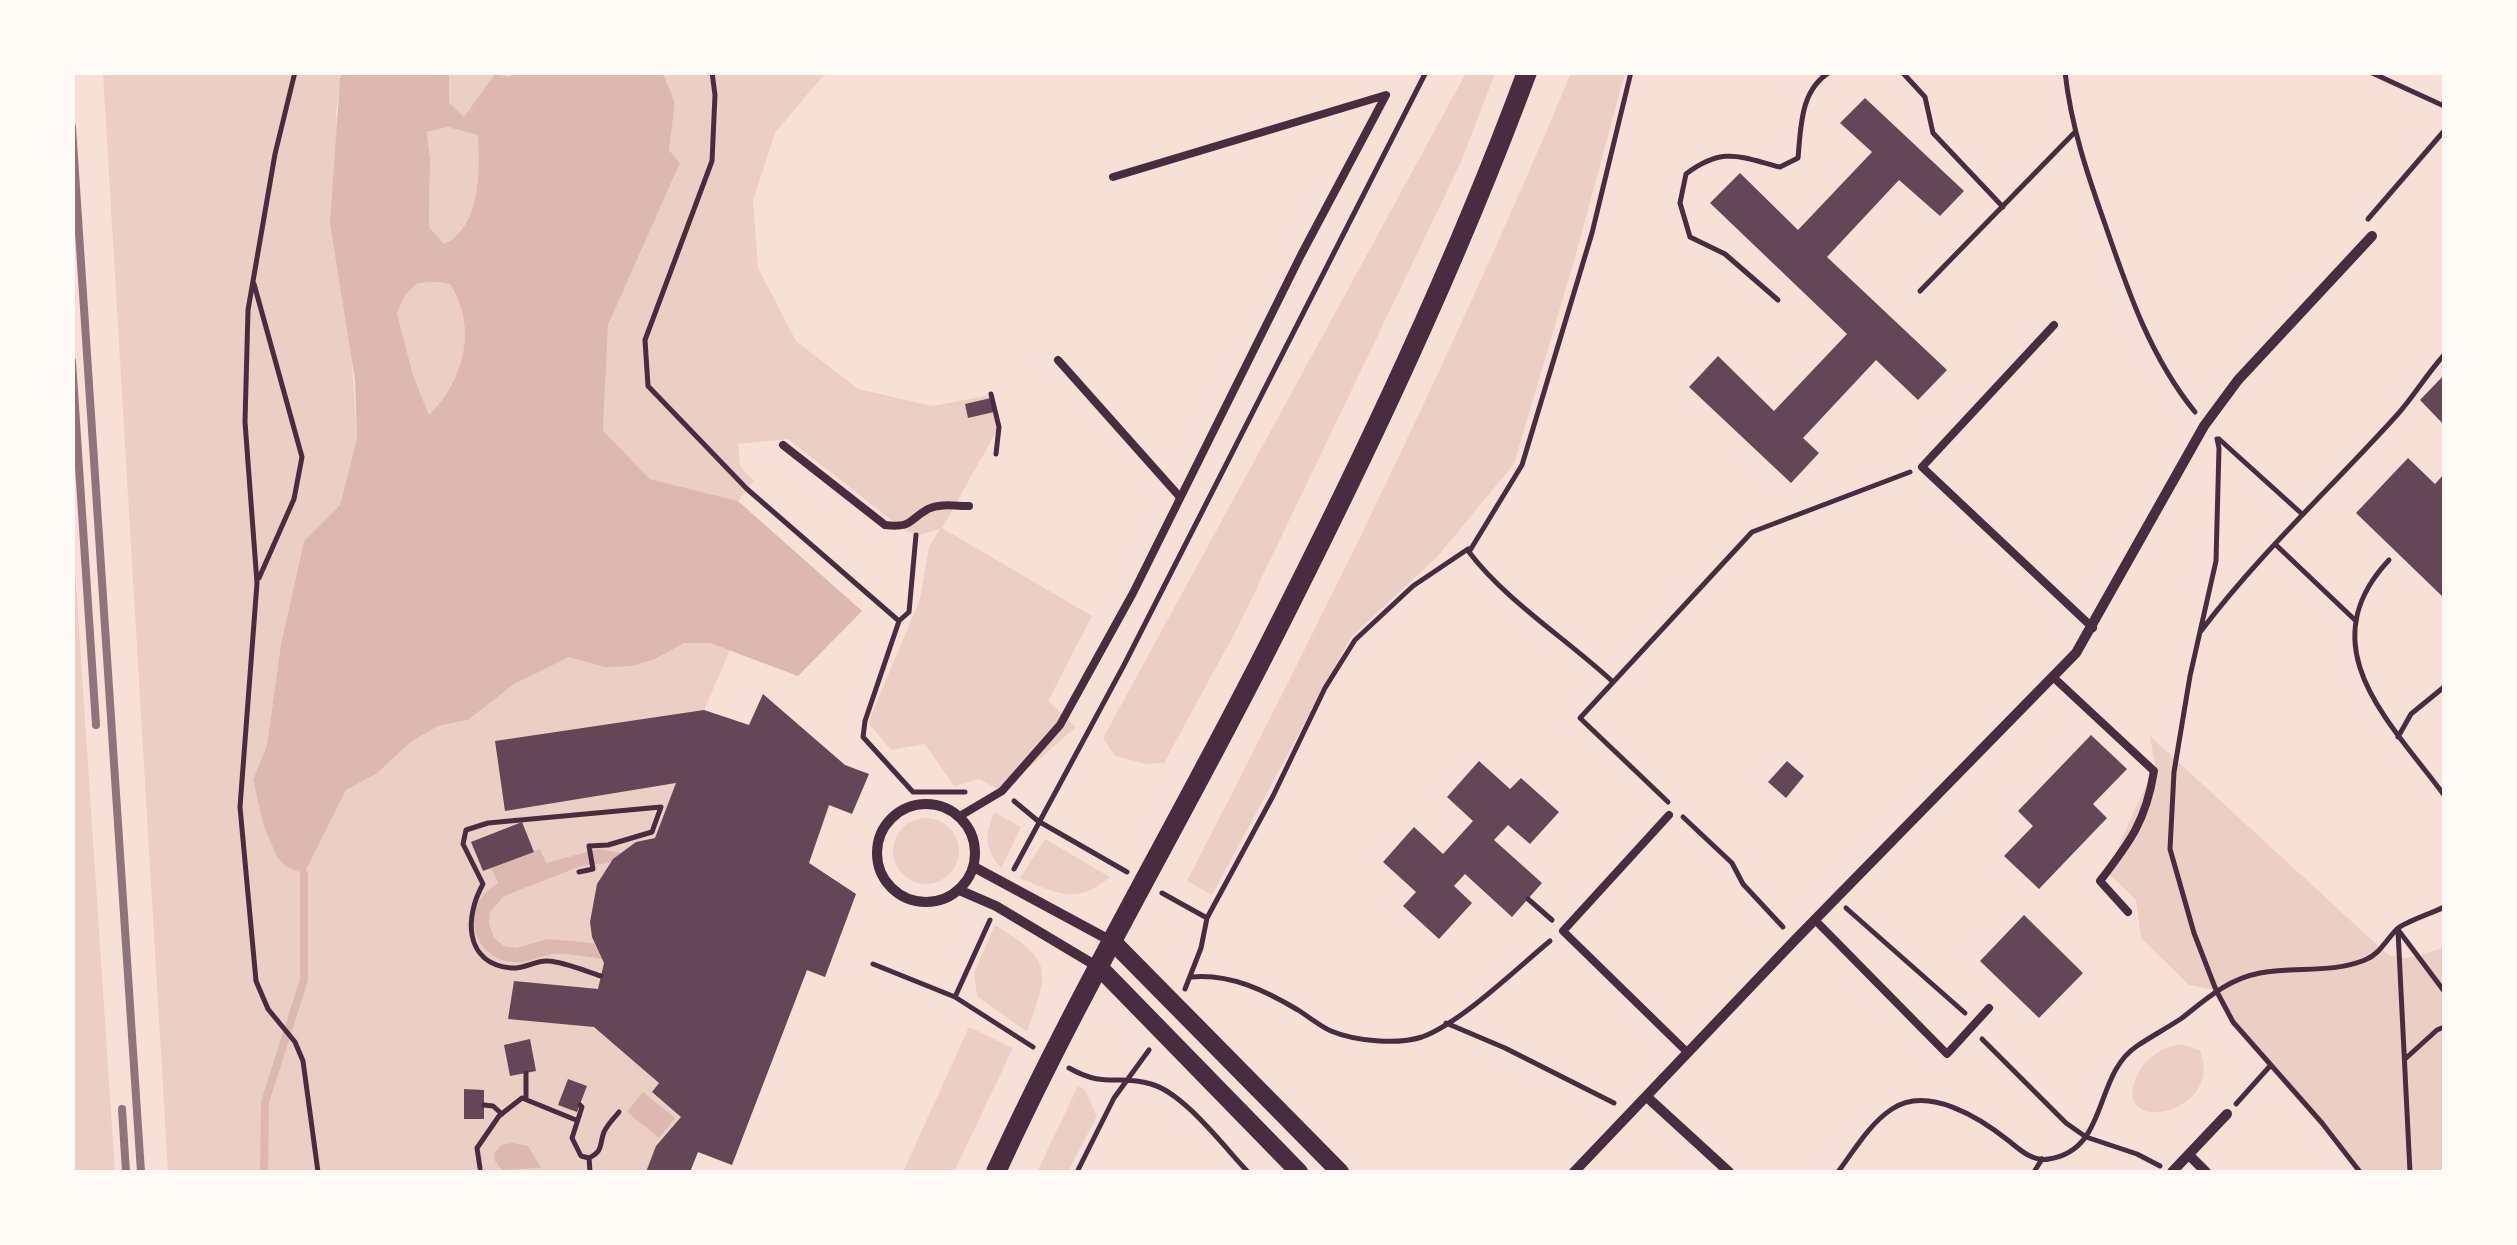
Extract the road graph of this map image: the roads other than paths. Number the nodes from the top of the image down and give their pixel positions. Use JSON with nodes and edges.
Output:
{"nodes":[{"id":1,"x":1527,"y":72,"type":"edge"},
{"id":2,"x":1113,"y":177,"type":"dead end"},
{"id":3,"x":2372,"y":236,"type":"road end"},
{"id":4,"x":2054,"y":325,"type":"dead end"},
{"id":5,"x":1058,"y":360,"type":"dead end"},
{"id":6,"x":783,"y":445,"type":"dead end"},
{"id":7,"x":1179,"y":496,"type":"junction"},
{"id":8,"x":969,"y":506,"type":"dead end"},
{"id":9,"x":2092,"y":628,"type":"junction"},
{"id":10,"x":2053,"y":677,"type":"junction"},
{"id":11,"x":960,"y":816,"type":"junction"},
{"id":12,"x":1669,"y":816,"type":"dead end"},
{"id":13,"x":974,"y":867,"type":"junction"},
{"id":14,"x":959,"y":890,"type":"junction"},
{"id":15,"x":2128,"y":912,"type":"dead end"},
{"id":16,"x":1816,"y":920,"type":"junction"},
{"id":17,"x":1112,"y":942,"type":"junction"},
{"id":18,"x":1100,"y":968,"type":"junction"},
{"id":19,"x":1988,"y":1008,"type":"dead end"},
{"id":20,"x":1688,"y":1053,"type":"junction"},
{"id":21,"x":1647,"y":1096,"type":"junction"},
{"id":22,"x":2227,"y":1114,"type":"road end"},
{"id":23,"x":2189,"y":1155,"type":"junction"},
{"id":24,"x":996,"y":1172,"type":"edge"},
{"id":25,"x":1299,"y":1172,"type":"edge"},
{"id":26,"x":1340,"y":1172,"type":"edge"},
{"id":27,"x":1574,"y":1172,"type":"edge"},
{"id":28,"x":1729,"y":1172,"type":"edge"},
{"id":29,"x":2172,"y":1172,"type":"edge"},
{"id":30,"x":2206,"y":1172,"type":"edge"}],
"edges":[{"from":1,"to":17,"type":"main road"},
{"from":2,"to":7,"type":"lane"},
{"from":3,"to":9,"type":"street"},
{"from":4,"to":9,"type":"lane"},
{"from":5,"to":7,"type":"lane"},
{"from":6,"to":8,"type":"lane"},
{"from":7,"to":11,"type":"lane"},
{"from":9,"to":10,"type":"street"},
{"from":10,"to":15,"type":"lane"},
{"from":10,"to":16,"type":"street"},
{"from":11,"to":13,"type":"street"},
{"from":11,"to":14,"type":"street"},
{"from":12,"to":20,"type":"lane"},
{"from":13,"to":14,"type":"street"},
{"from":13,"to":17,"type":"street"},
{"from":14,"to":18,"type":"street"},
{"from":16,"to":19,"type":"lane"},
{"from":16,"to":20,"type":"street"},
{"from":17,"to":18,"type":"main road"},
{"from":17,"to":26,"type":"street"},
{"from":18,"to":24,"type":"main road"},
{"from":18,"to":25,"type":"street"},
{"from":20,"to":21,"type":"street"},
{"from":21,"to":27,"type":"street"},
{"from":21,"to":28,"type":"street"},
{"from":22,"to":23,"type":"street"},
{"from":23,"to":29,"type":"street"},
{"from":23,"to":30,"type":"street"}]}
